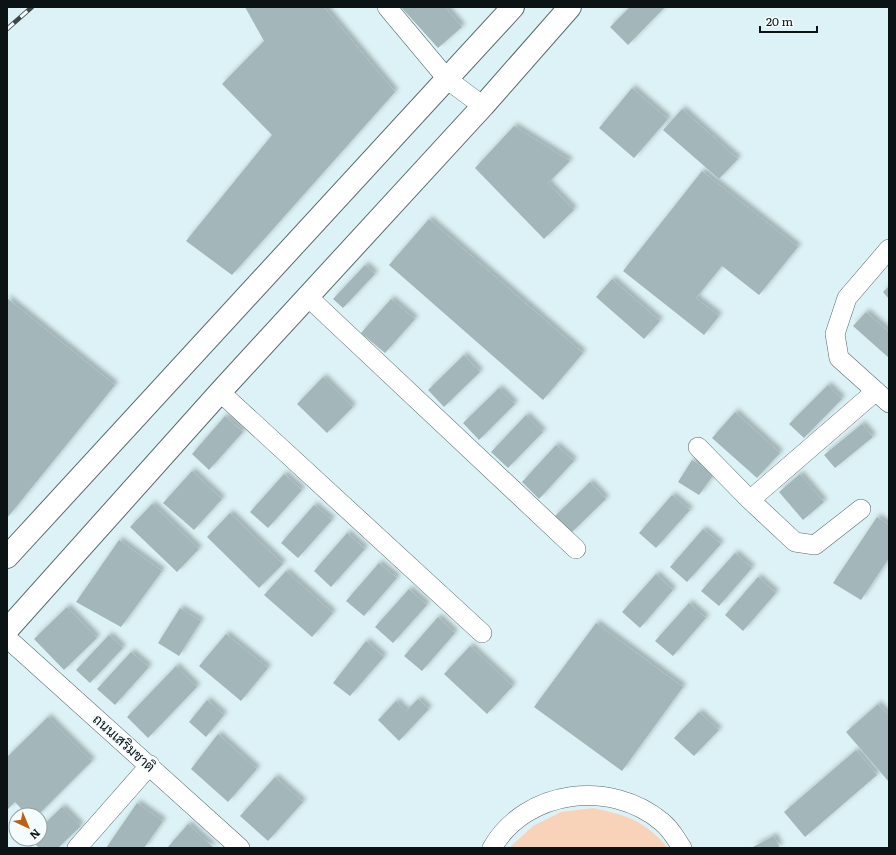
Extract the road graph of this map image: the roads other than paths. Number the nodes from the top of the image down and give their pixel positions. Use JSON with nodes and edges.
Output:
{"nodes":[{"id":1,"x":387,"y":7,"type":"edge"},
{"id":2,"x":513,"y":7,"type":"edge"},
{"id":3,"x":570,"y":7,"type":"edge"},
{"id":4,"x":448,"y":80,"type":"junction"},
{"id":5,"x":483,"y":106,"type":"junction"},
{"id":6,"x":889,"y":249,"type":"edge"},
{"id":7,"x":308,"y":296,"type":"junction"},
{"id":8,"x":220,"y":392,"type":"junction"},
{"id":9,"x":882,"y":397,"type":"edge"},
{"id":10,"x":698,"y":447,"type":"dead end"},
{"id":11,"x":750,"y":500,"type":"junction"},
{"id":12,"x":861,"y":509,"type":"dead end"},
{"id":13,"x":576,"y":549,"type":"dead end"},
{"id":14,"x":7,"y":557,"type":"edge"},
{"id":15,"x":7,"y":630,"type":"edge"},
{"id":16,"x":482,"y":633,"type":"dead end"},
{"id":17,"x":7,"y":638,"type":"edge"},
{"id":18,"x":150,"y":766,"type":"junction"},
{"id":19,"x":77,"y":848,"type":"edge"},
{"id":20,"x":240,"y":848,"type":"edge"},
{"id":21,"x":492,"y":848,"type":"edge"},
{"id":22,"x":682,"y":848,"type":"edge"}],
"edges":[{"from":1,"to":4,"type":"street"},
{"from":2,"to":4,"type":"main road"},
{"from":3,"to":5,"type":"main road"},
{"from":4,"to":5,"type":"street"},
{"from":4,"to":14,"type":"main road"},
{"from":5,"to":7,"type":"main road"},
{"from":6,"to":9,"type":"street"},
{"from":7,"to":8,"type":"main road"},
{"from":7,"to":13,"type":"street"},
{"from":8,"to":15,"type":"main road"},
{"from":8,"to":16,"type":"street"},
{"from":9,"to":11,"type":"street"},
{"from":10,"to":11,"type":"street"},
{"from":11,"to":12,"type":"street"},
{"from":17,"to":18,"type":"street","name":"ถนนเสริมชาติ"},
{"from":18,"to":19,"type":"street"},
{"from":18,"to":20,"type":"street","name":"ถนนเสริมชาติ"},
{"from":21,"to":22,"type":"street"}]}
